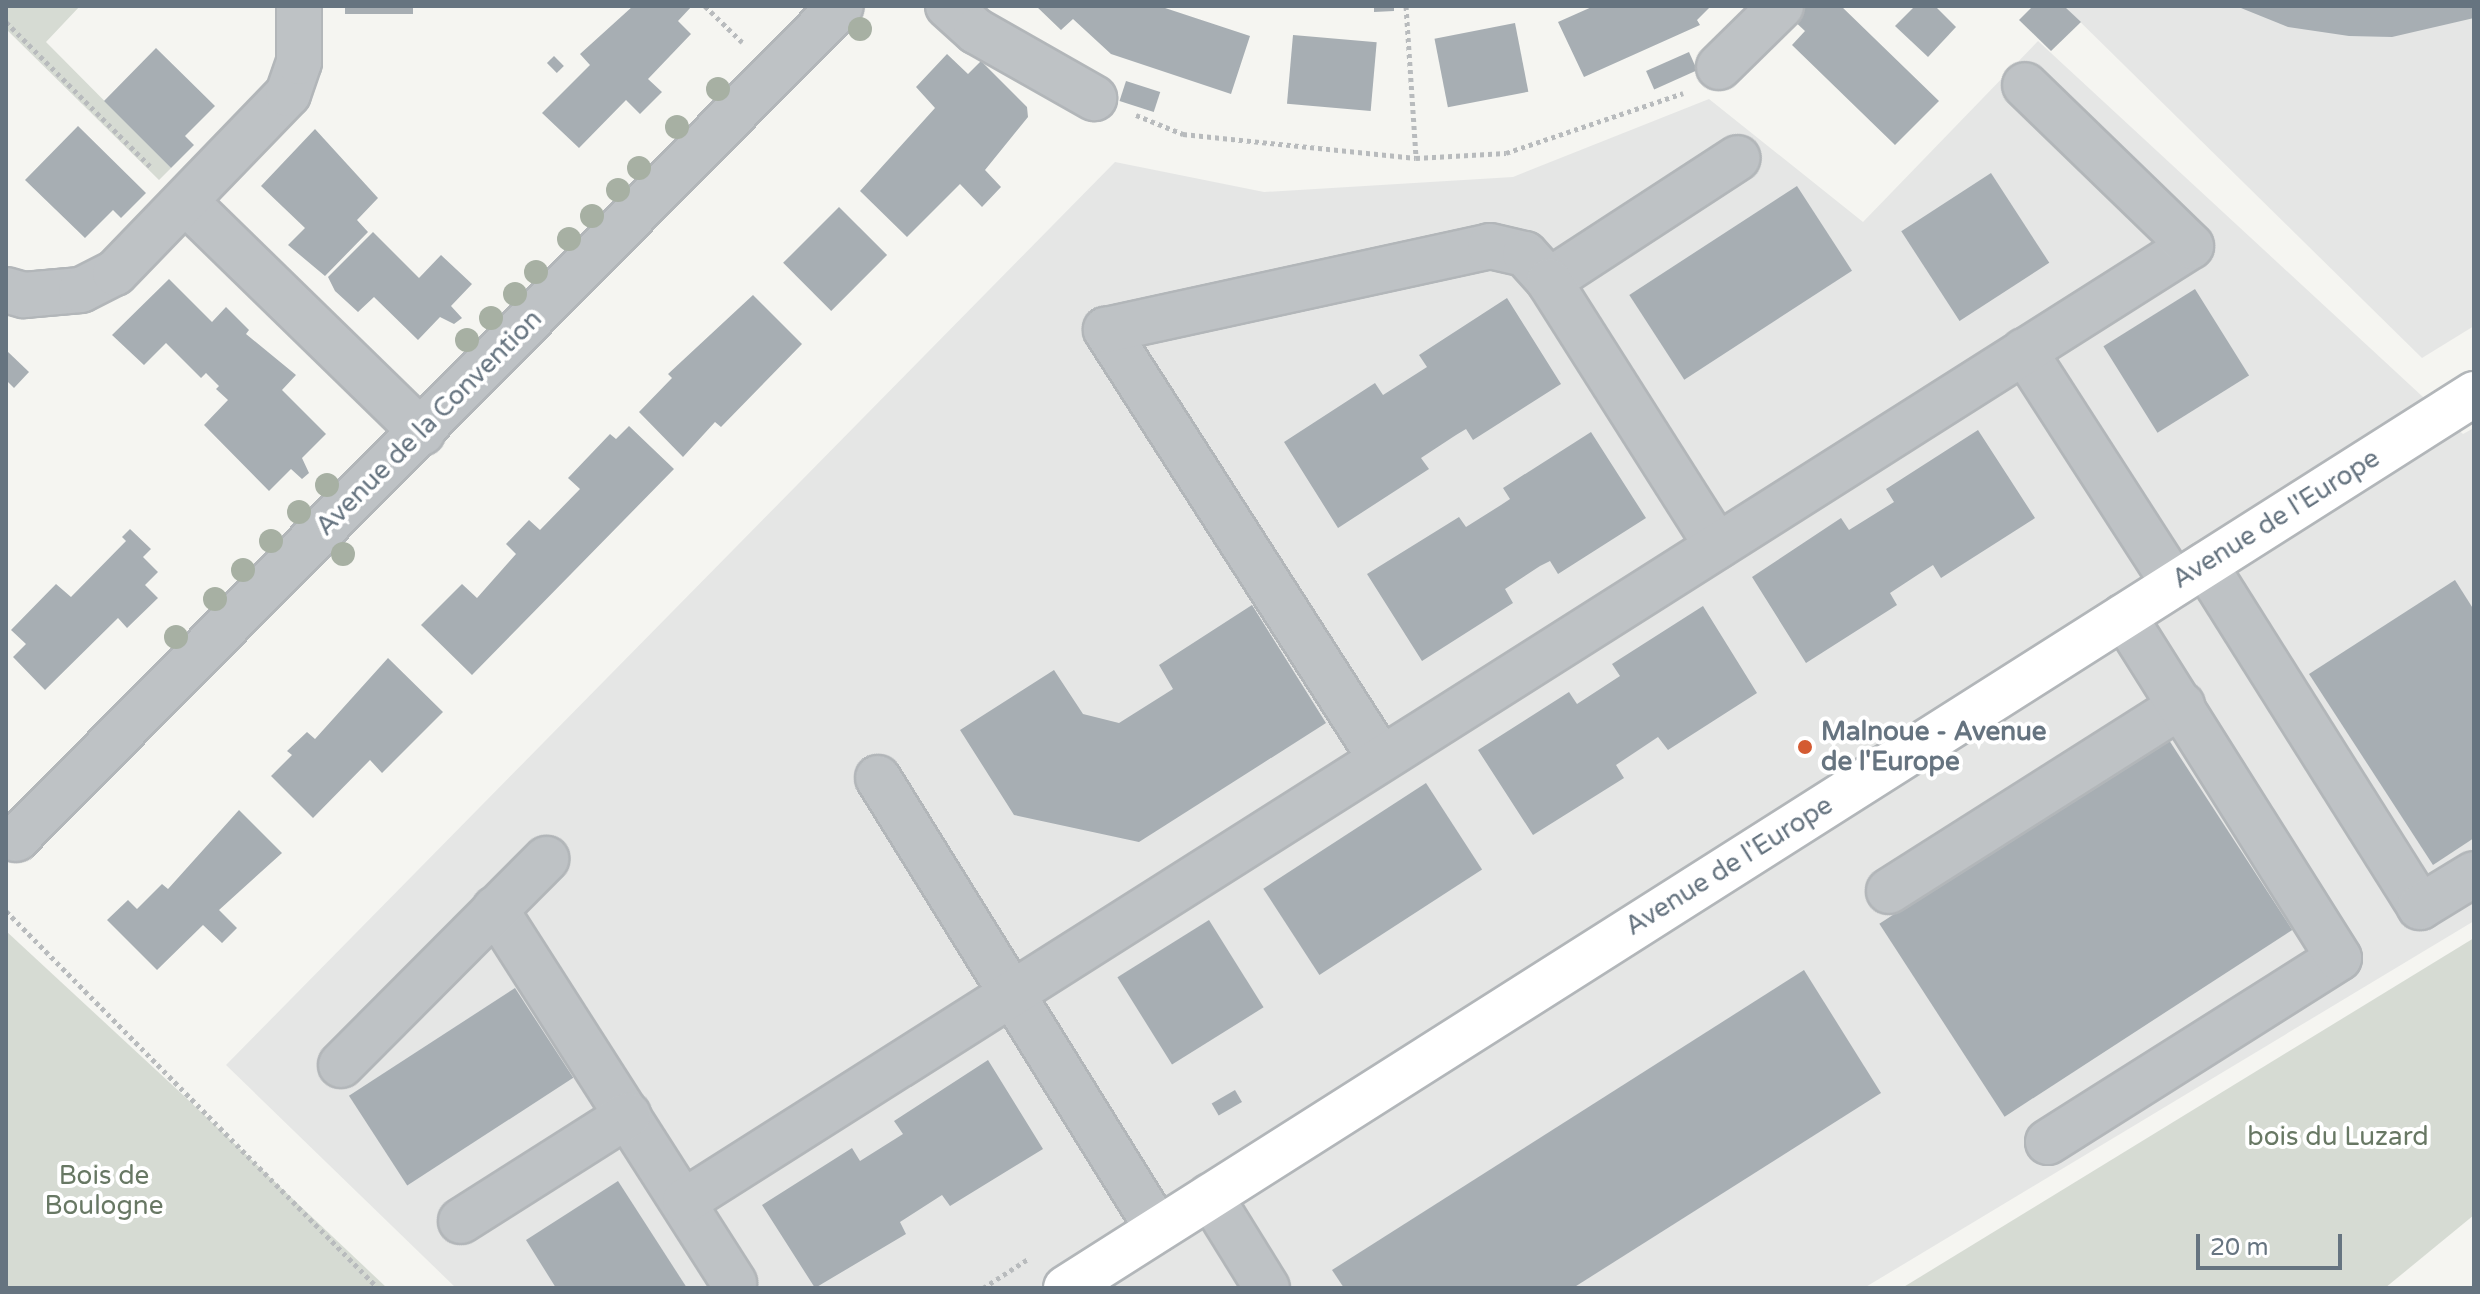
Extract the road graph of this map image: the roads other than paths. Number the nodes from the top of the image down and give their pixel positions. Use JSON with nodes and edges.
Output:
{"nodes":[{"id":1,"x":299,"y":6,"type":"edge"},
{"id":2,"x":841,"y":6,"type":"edge"},
{"id":3,"x":948,"y":6,"type":"edge"},
{"id":4,"x":1781,"y":6,"type":"edge"},
{"id":5,"x":1719,"y":67,"type":"road end"},
{"id":6,"x":2025,"y":85,"type":"dead end"},
{"id":7,"x":1094,"y":98,"type":"road end"},
{"id":8,"x":1738,"y":158,"type":"dead end"},
{"id":9,"x":186,"y":202,"type":"junction"},
{"id":10,"x":1549,"y":281,"type":"junction"},
{"id":11,"x":6,"y":290,"type":"edge"},
{"id":12,"x":2024,"y":351,"type":"junction"},
{"id":13,"x":2474,"y":394,"type":"edge"},
{"id":14,"x":422,"y":432,"type":"junction"},
{"id":15,"x":1717,"y":546,"type":"junction"},
{"id":16,"x":2189,"y":575,"type":"junction"},
{"id":17,"x":2124,"y":616,"type":"junction"},
{"id":18,"x":2182,"y":705,"type":"junction"},
{"id":19,"x":1381,"y":759,"type":"junction"},
{"id":20,"x":878,"y":778,"type":"dead end"},
{"id":21,"x":16,"y":839,"type":"dead end"},
{"id":22,"x":546,"y":859,"type":"dead end"},
{"id":23,"x":2474,"y":874,"type":"edge"},
{"id":24,"x":1889,"y":891,"type":"dead end"},
{"id":25,"x":495,"y":909,"type":"junction"},
{"id":26,"x":1012,"y":993,"type":"junction"},
{"id":27,"x":341,"y":1065,"type":"dead end"},
{"id":28,"x":628,"y":1115,"type":"junction"},
{"id":29,"x":2048,"y":1142,"type":"dead end"},
{"id":30,"x":1210,"y":1196,"type":"junction"},
{"id":31,"x":685,"y":1201,"type":"junction"},
{"id":32,"x":461,"y":1221,"type":"dead end"},
{"id":33,"x":1158,"y":1229,"type":"junction"},
{"id":34,"x":734,"y":1283,"type":"dead end"},
{"id":35,"x":1066,"y":1288,"type":"edge"},
{"id":36,"x":1267,"y":1288,"type":"edge"}],
"edges":[{"from":1,"to":9,"type":"street"},
{"from":2,"to":14,"type":"street","name":"Avenue de la Convention"},
{"from":3,"to":7,"type":"street"},
{"from":4,"to":5,"type":"street"},
{"from":6,"to":12,"type":"street"},
{"from":8,"to":10,"type":"street"},
{"from":9,"to":11,"type":"street"},
{"from":9,"to":14,"type":"street"},
{"from":10,"to":15,"type":"street"},
{"from":10,"to":19,"type":"street"},
{"from":12,"to":15,"type":"street"},
{"from":12,"to":16,"type":"street"},
{"from":13,"to":16,"type":"main road","name":"Avenue de l'Europe"},
{"from":14,"to":21,"type":"street","name":"Avenue de la Convention"},
{"from":15,"to":19,"type":"street"},
{"from":16,"to":17,"type":"main road","name":"Avenue de l'Europe"},
{"from":16,"to":23,"type":"street"},
{"from":17,"to":18,"type":"street"},
{"from":17,"to":30,"type":"main road","name":"Avenue de l'Europe"},
{"from":18,"to":24,"type":"street"},
{"from":18,"to":29,"type":"street"},
{"from":19,"to":26,"type":"street"},
{"from":20,"to":26,"type":"street"},
{"from":22,"to":25,"type":"street"},
{"from":25,"to":27,"type":"street"},
{"from":25,"to":28,"type":"street"},
{"from":26,"to":31,"type":"street"},
{"from":26,"to":33,"type":"street"},
{"from":28,"to":31,"type":"street"},
{"from":28,"to":32,"type":"street"},
{"from":30,"to":33,"type":"main road","name":"Avenue de l'Europe"},
{"from":30,"to":36,"type":"street"},
{"from":31,"to":34,"type":"street"},
{"from":33,"to":35,"type":"main road","name":"Avenue de l'Europe"}]}
